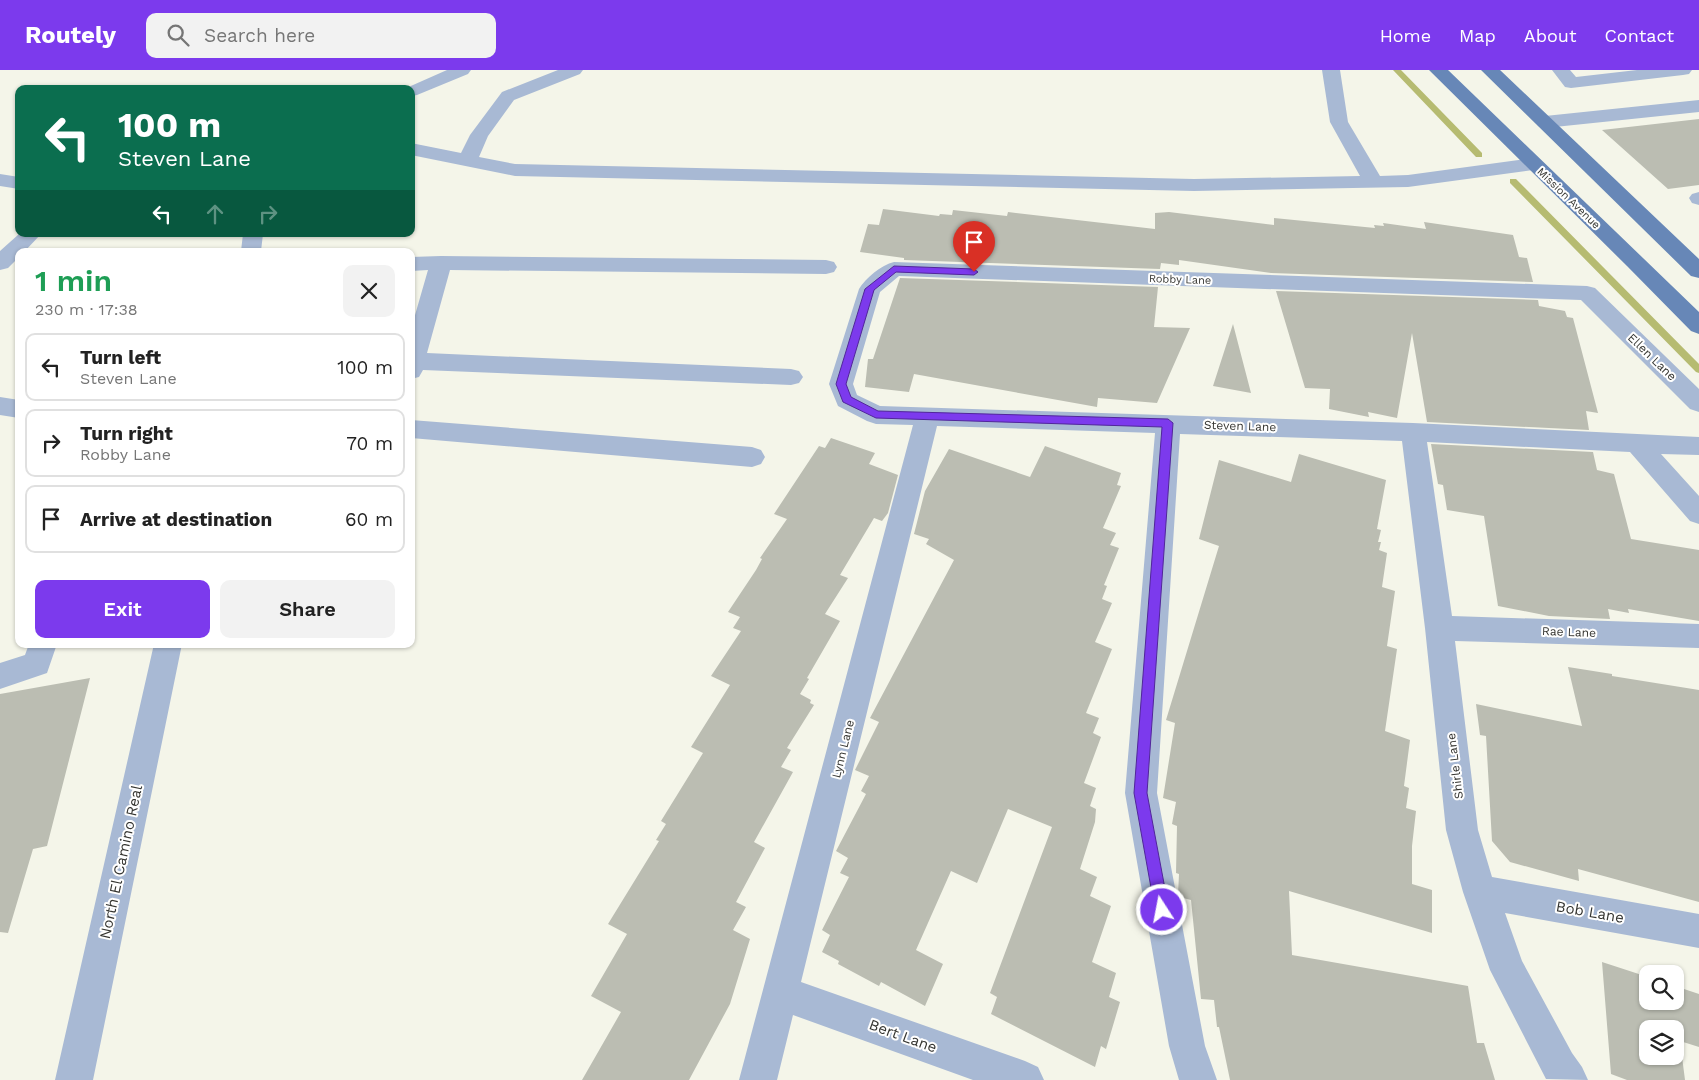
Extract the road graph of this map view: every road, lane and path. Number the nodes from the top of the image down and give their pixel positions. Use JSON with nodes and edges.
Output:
{"nodes":[{"id":1,"x":430,"y":70,"type":"edge"},
{"id":2,"x":462,"y":70,"type":"edge"},
{"id":3,"x":574,"y":70,"type":"edge"},
{"id":4,"x":1331,"y":70,"type":"edge"},
{"id":5,"x":1438,"y":70,"type":"edge"},
{"id":6,"x":1490,"y":70,"type":"edge"},
{"id":7,"x":1561,"y":70,"type":"edge"},
{"id":8,"x":1683,"y":70,"type":"edge"},
{"id":9,"x":415,"y":85,"type":"edge"},
{"id":10,"x":415,"y":88,"type":"edge"},
{"id":11,"x":1699,"y":106,"type":"edge"},
{"id":12,"x":1545,"y":122,"type":"junction"},
{"id":13,"x":415,"y":150,"type":"edge"},
{"id":14,"x":468,"y":160,"type":"junction"},
{"id":15,"x":1533,"y":164,"type":"junction"},
{"id":16,"x":0,"y":180,"type":"edge"},
{"id":17,"x":1373,"y":181,"type":"junction"},
{"id":18,"x":15,"y":182,"type":"edge"},
{"id":19,"x":28,"y":237,"type":"edge"},
{"id":20,"x":16,"y":248,"type":"edge"},
{"id":21,"x":15,"y":249,"type":"edge"},
{"id":22,"x":0,"y":263,"type":"edge"},
{"id":23,"x":441,"y":263,"type":"junction"},
{"id":24,"x":415,"y":264,"type":"edge"},
{"id":25,"x":826,"y":267,"type":"dead end"},
{"id":26,"x":1699,"y":271,"type":"edge"},
{"id":27,"x":1605,"y":311,"type":"joint"},
{"id":28,"x":1699,"y":326,"type":"edge"},
{"id":29,"x":415,"y":354,"type":"edge"},
{"id":30,"x":415,"y":365,"type":"edge"},
{"id":31,"x":791,"y":377,"type":"dead end"},
{"id":32,"x":847,"y":400,"type":"joint"},
{"id":33,"x":1699,"y":403,"type":"edge"},
{"id":34,"x":0,"y":406,"type":"edge"},
{"id":35,"x":15,"y":408,"type":"edge"},
{"id":36,"x":927,"y":417,"type":"junction"},
{"id":37,"x":1168,"y":423,"type":"junction"},
{"id":38,"x":415,"y":429,"type":"edge"},
{"id":39,"x":1413,"y":432,"type":"junction"},
{"id":40,"x":1636,"y":442,"type":"junction"},
{"id":41,"x":1699,"y":446,"type":"edge"},
{"id":42,"x":752,"y":457,"type":"dead end"},
{"id":43,"x":1699,"y":514,"type":"edge"},
{"id":44,"x":1439,"y":628,"type":"junction"},
{"id":45,"x":1699,"y":636,"type":"edge"},
{"id":46,"x":42,"y":648,"type":"edge"},
{"id":47,"x":167,"y":648,"type":"edge"},
{"id":48,"x":0,"y":676,"type":"edge"},
{"id":49,"x":1480,"y":892,"type":"junction"},
{"id":50,"x":1699,"y":931,"type":"edge"},
{"id":51,"x":781,"y":993,"type":"junction"},
{"id":52,"x":74,"y":1080,"type":"edge"},
{"id":53,"x":758,"y":1080,"type":"edge"},
{"id":54,"x":1025,"y":1080,"type":"edge"},
{"id":55,"x":1198,"y":1080,"type":"edge"},
{"id":56,"x":1569,"y":1080,"type":"edge"}],
"edges":[{"from":1,"to":9,"type":"street"},
{"from":2,"to":10,"type":"street"},
{"from":3,"to":14,"type":"street"},
{"from":4,"to":17,"type":"street"},
{"from":5,"to":15,"type":"main road","name":"Mission Avenue"},
{"from":6,"to":12,"type":"main road"},
{"from":7,"to":8,"type":"street"},
{"from":11,"to":12,"type":"street"},
{"from":12,"to":26,"type":"main road"},
{"from":13,"to":14,"type":"street"},
{"from":14,"to":17,"type":"street"},
{"from":15,"to":17,"type":"street"},
{"from":15,"to":28,"type":"main road","name":"Mission Avenue"},
{"from":16,"to":18,"type":"street"},
{"from":19,"to":20,"type":"street"},
{"from":21,"to":22,"type":"street"},
{"from":23,"to":24,"type":"street"},
{"from":23,"to":25,"type":"street"},
{"from":23,"to":29,"type":"street"},
{"from":27,"to":32,"type":"street","name":"Robby Lane"},
{"from":27,"to":33,"type":"street","name":"Ellen Lane"},
{"from":30,"to":31,"type":"street"},
{"from":32,"to":36,"type":"street","name":"Steven Lane"},
{"from":34,"to":35,"type":"street"},
{"from":36,"to":37,"type":"street","name":"Steven Lane"},
{"from":36,"to":51,"type":"street","name":"Lynn Lane"},
{"from":37,"to":39,"type":"street","name":"Steven Lane"},
{"from":37,"to":55,"type":"street"},
{"from":38,"to":42,"type":"street"},
{"from":39,"to":40,"type":"street","name":"Steven Lane"},
{"from":39,"to":44,"type":"street","name":"Shirle Lane"},
{"from":40,"to":41,"type":"street"},
{"from":40,"to":43,"type":"street"},
{"from":44,"to":45,"type":"street","name":"Rae Lane"},
{"from":44,"to":49,"type":"street","name":"Shirle Lane"},
{"from":46,"to":48,"type":"street"},
{"from":47,"to":52,"type":"street","name":"North El Camino Real"},
{"from":49,"to":50,"type":"street","name":"Bob Lane"},
{"from":49,"to":56,"type":"street","name":"Shirle Lane"},
{"from":51,"to":53,"type":"street","name":"Lynn Lane"},
{"from":51,"to":54,"type":"street","name":"Bert Lane"}]}
